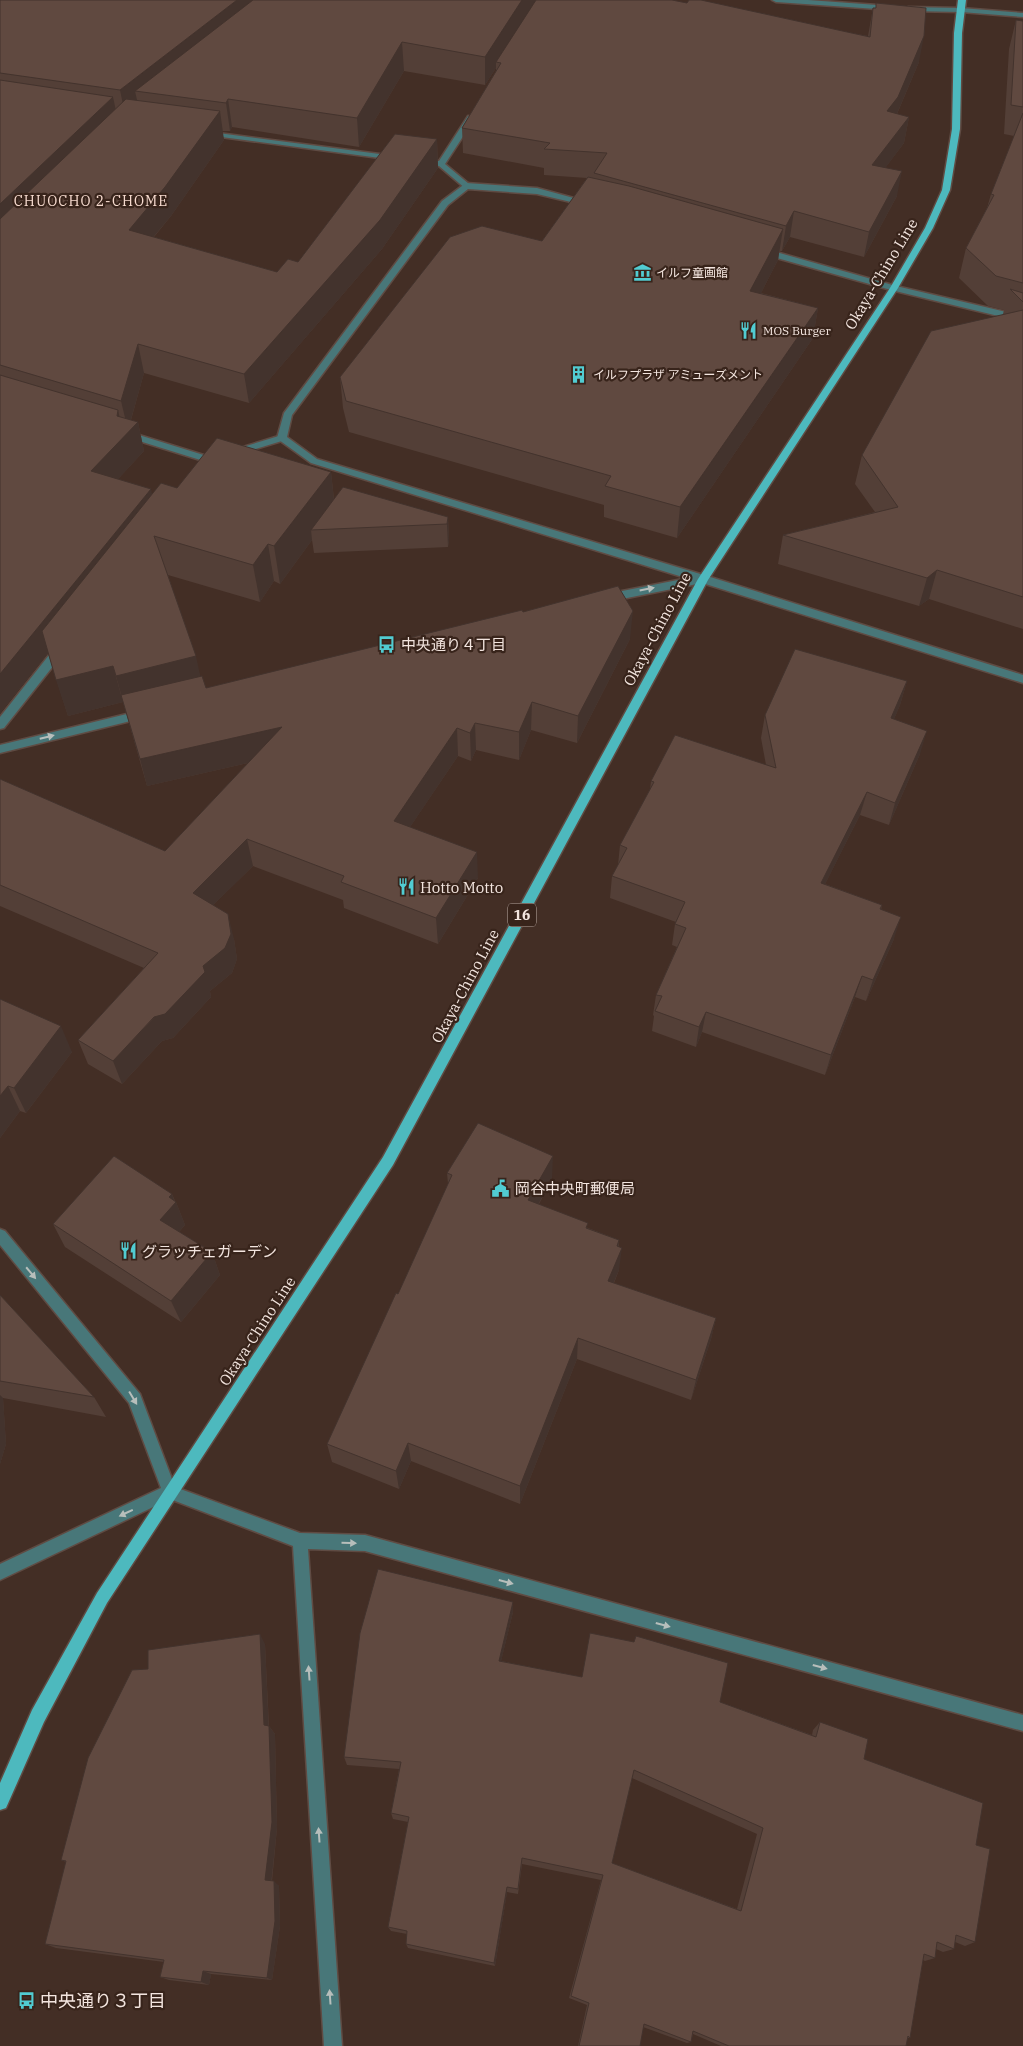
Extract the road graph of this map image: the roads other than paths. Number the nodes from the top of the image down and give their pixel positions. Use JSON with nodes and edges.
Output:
{"nodes":[{"id":1,"x":776,"y":0,"type":"edge"},
{"id":2,"x":962,"y":5,"type":"edge"},
{"id":3,"x":1023,"y":15,"type":"edge"},
{"id":4,"x":478,"y":107,"type":"edge"},
{"id":5,"x":198,"y":132,"type":"edge"},
{"id":6,"x":402,"y":159,"type":"edge"},
{"id":7,"x":412,"y":160,"type":"edge"},
{"id":8,"x":441,"y":164,"type":"junction"},
{"id":9,"x":466,"y":186,"type":"junction"},
{"id":10,"x":602,"y":207,"type":"edge"},
{"id":11,"x":752,"y":248,"type":"edge"},
{"id":12,"x":894,"y":288,"type":"junction"},
{"id":13,"x":1023,"y":319,"type":"edge"},
{"id":14,"x":115,"y":431,"type":"edge"},
{"id":15,"x":282,"y":438,"type":"junction"},
{"id":16,"x":703,"y":579,"type":"junction"},
{"id":17,"x":595,"y":601,"type":"edge"},
{"id":18,"x":68,"y":639,"type":"edge"},
{"id":19,"x":1023,"y":679,"type":"edge"},
{"id":20,"x":154,"y":711,"type":"edge"},
{"id":21,"x":0,"y":725,"type":"edge"},
{"id":22,"x":0,"y":749,"type":"edge"},
{"id":23,"x":0,"y":1235,"type":"edge"},
{"id":24,"x":170,"y":1492,"type":"junction"},
{"id":25,"x":300,"y":1541,"type":"junction"},
{"id":26,"x":0,"y":1572,"type":"edge"},
{"id":27,"x":1023,"y":1723,"type":"edge"},
{"id":28,"x":0,"y":1802,"type":"edge"},
{"id":29,"x":333,"y":2046,"type":"edge"}],
"edges":[{"from":1,"to":2,"type":"street"},
{"from":2,"to":3,"type":"street"},
{"from":2,"to":12,"type":"main road","name":"Okaya-Chino Line","number":"16"},
{"from":4,"to":8,"type":"street"},
{"from":5,"to":6,"type":"street"},
{"from":7,"to":8,"type":"street"},
{"from":8,"to":9,"type":"street"},
{"from":9,"to":10,"type":"street"},
{"from":9,"to":15,"type":"street"},
{"from":11,"to":12,"type":"street"},
{"from":12,"to":13,"type":"street"},
{"from":12,"to":16,"type":"main road","name":"Okaya-Chino Line","number":"16"},
{"from":14,"to":15,"type":"street"},
{"from":15,"to":16,"type":"street"},
{"from":17,"to":16,"type":"street","one_way":true},
{"from":16,"to":19,"type":"street"},
{"from":16,"to":24,"type":"main road","name":"Okaya-Chino Line","number":"16"},
{"from":18,"to":21,"type":"street"},
{"from":22,"to":20,"type":"street","one_way":true},
{"from":23,"to":24,"type":"street","one_way":true},
{"from":24,"to":25,"type":"street"},
{"from":24,"to":26,"type":"street","one_way":true},
{"from":24,"to":28,"type":"main road","name":"Okaya-Chino Line","number":"16"},
{"from":25,"to":27,"type":"street","one_way":true},
{"from":29,"to":25,"type":"street","one_way":true}]}
